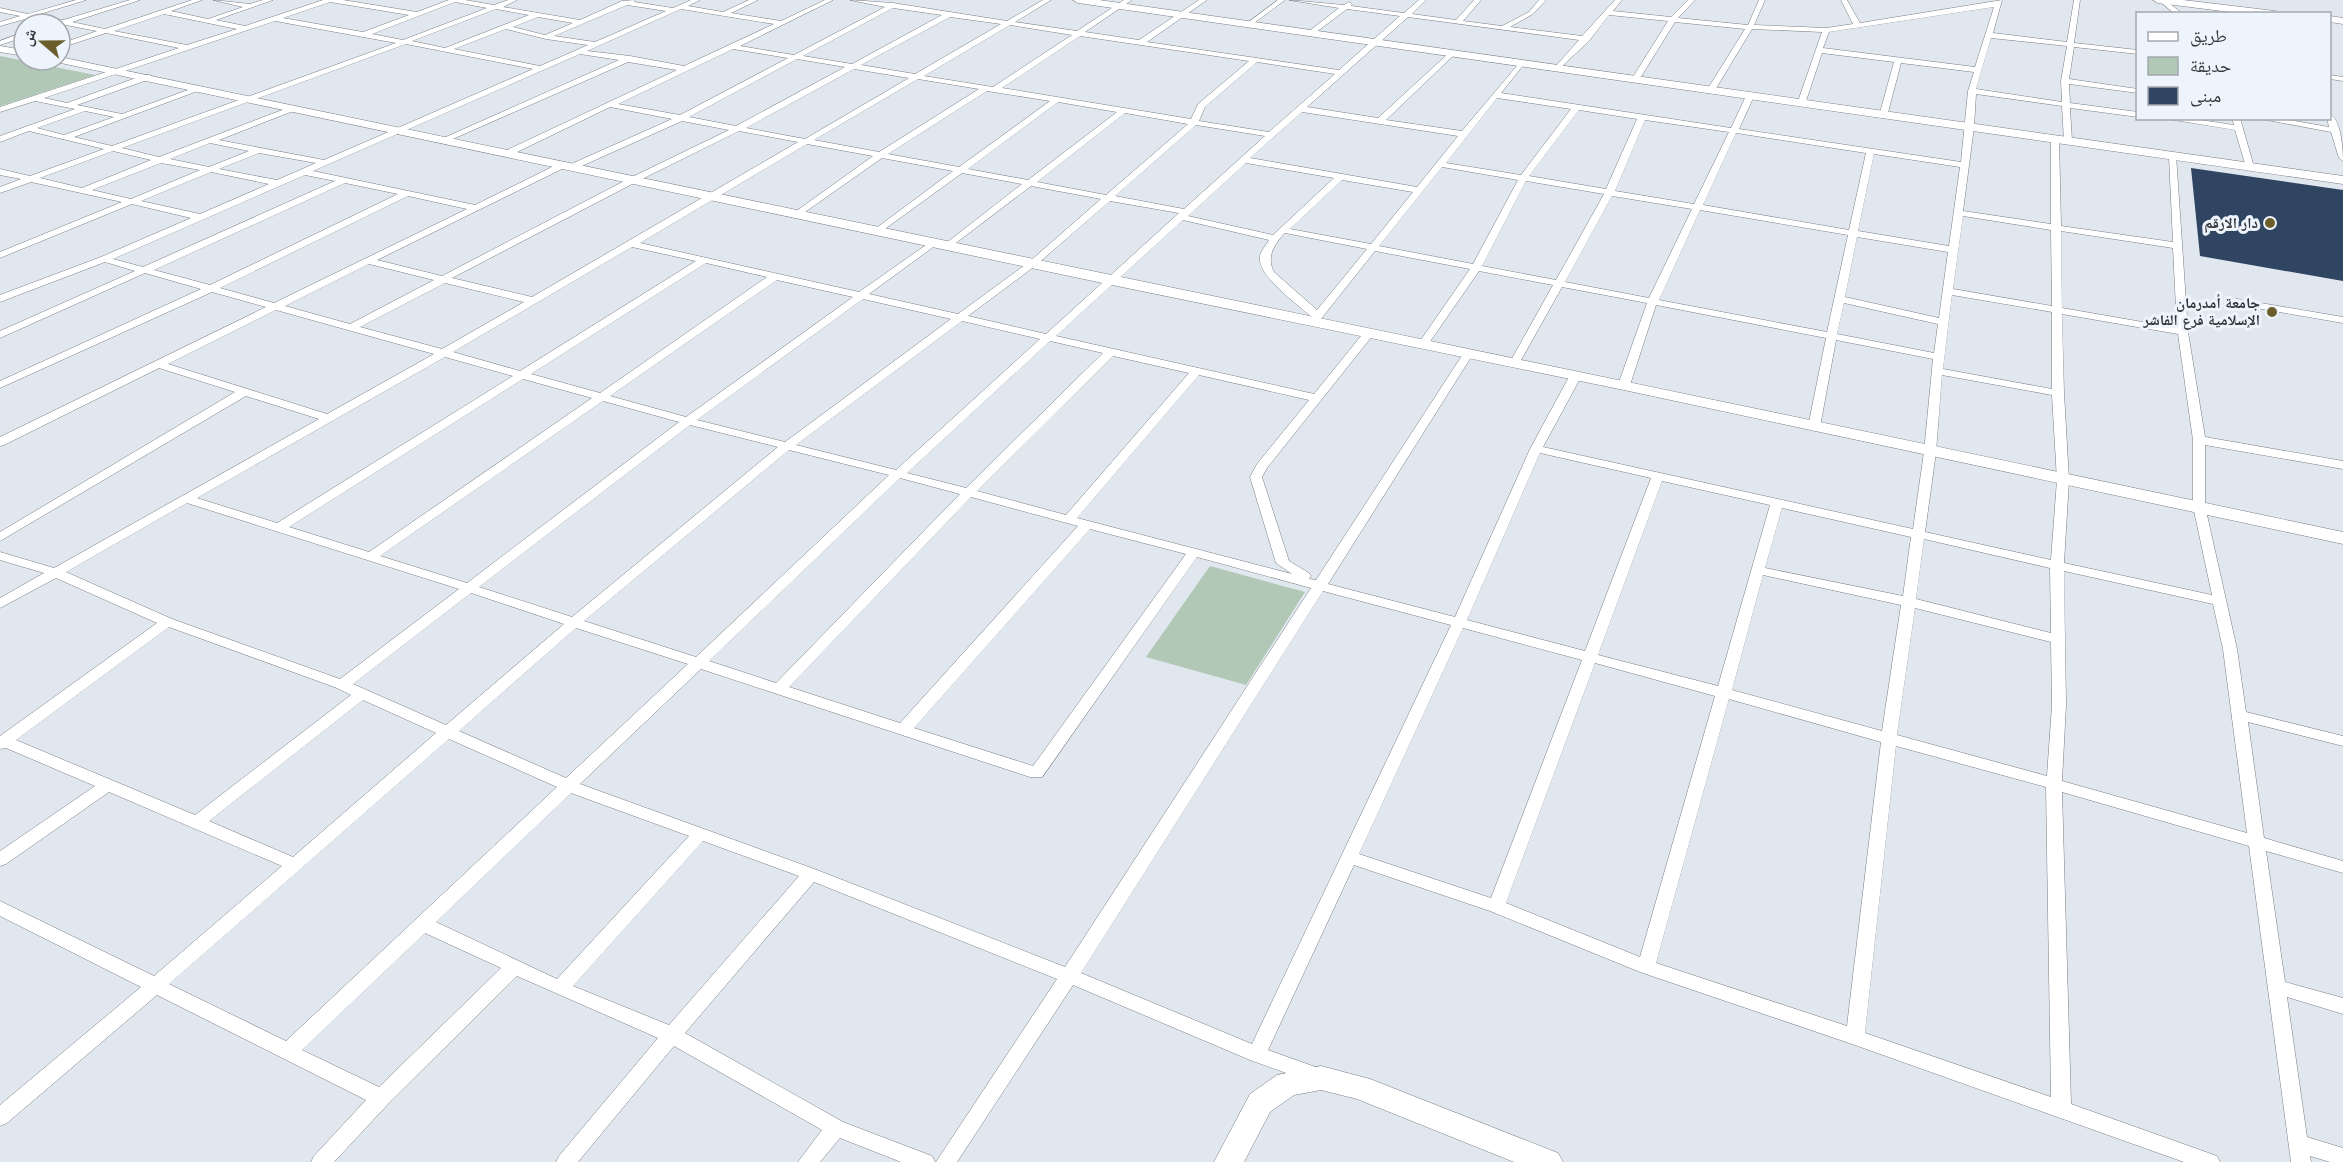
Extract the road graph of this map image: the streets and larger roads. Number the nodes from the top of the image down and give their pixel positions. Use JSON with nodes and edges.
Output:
{"nodes":[{"id":1,"x":83,"y":0,"type":"edge"},
{"id":2,"x":137,"y":0,"type":"edge"},
{"id":3,"x":199,"y":0,"type":"edge"},
{"id":4,"x":216,"y":0,"type":"edge"},
{"id":5,"x":270,"y":0,"type":"edge"},
{"id":6,"x":395,"y":0,"type":"edge"},
{"id":7,"x":454,"y":0,"type":"edge"},
{"id":8,"x":514,"y":0,"type":"edge"},
{"id":9,"x":613,"y":0,"type":"edge"},
{"id":10,"x":697,"y":0,"type":"edge"},
{"id":11,"x":755,"y":0,"type":"edge"},
{"id":12,"x":830,"y":0,"type":"edge"},
{"id":13,"x":853,"y":0,"type":"edge"},
{"id":14,"x":1048,"y":0,"type":"edge"},
{"id":15,"x":1078,"y":0,"type":"edge"},
{"id":16,"x":1204,"y":0,"type":"edge"},
{"id":17,"x":1282,"y":0,"type":"edge"},
{"id":18,"x":1292,"y":0,"type":"edge"},
{"id":19,"x":1355,"y":0,"type":"edge"},
{"id":20,"x":1423,"y":0,"type":"edge"},
{"id":21,"x":1478,"y":0,"type":"edge"},
{"id":22,"x":1543,"y":0,"type":"edge"},
{"id":23,"x":1619,"y":0,"type":"edge"},
{"id":24,"x":1692,"y":0,"type":"edge"},
{"id":25,"x":1762,"y":0,"type":"edge"},
{"id":26,"x":1844,"y":0,"type":"edge"},
{"id":27,"x":2077,"y":0,"type":"edge"},
{"id":28,"x":2159,"y":0,"type":"edge"},
{"id":29,"x":630,"y":1,"type":"edge"},
{"id":30,"x":1998,"y":2,"type":"edge"},
{"id":31,"x":1124,"y":3,"type":"edge"},
{"id":32,"x":893,"y":5,"type":"junction"},
{"id":33,"x":251,"y":6,"type":"junction"},
{"id":34,"x":374,"y":7,"type":"junction"},
{"id":35,"x":496,"y":7,"type":"junction"},
{"id":36,"x":1346,"y":7,"type":"junction"},
{"id":37,"x":677,"y":9,"type":"junction"},
{"id":38,"x":42,"y":12,"type":"edge"},
{"id":39,"x":162,"y":12,"type":"junction"},
{"id":40,"x":2177,"y":12,"type":"edge"},
{"id":41,"x":2258,"y":12,"type":"edge"},
{"id":42,"x":1609,"y":13,"type":"junction"},
{"id":43,"x":416,"y":14,"type":"junction"},
{"id":44,"x":723,"y":14,"type":"junction"},
{"id":45,"x":950,"y":14,"type":"junction"},
{"id":46,"x":538,"y":15,"type":"junction"},
{"id":47,"x":1182,"y":15,"type":"junction"},
{"id":48,"x":1407,"y":15,"type":"junction"},
{"id":49,"x":276,"y":19,"type":"junction"},
{"id":50,"x":72,"y":20,"type":"edge"},
{"id":51,"x":1672,"y":20,"type":"junction"},
{"id":52,"x":208,"y":21,"type":"junction"},
{"id":53,"x":581,"y":22,"type":"junction"},
{"id":54,"x":1010,"y":22,"type":"junction"},
{"id":55,"x":1458,"y":22,"type":"junction"},
{"id":56,"x":783,"y":23,"type":"junction"},
{"id":57,"x":72,"y":25,"type":"edge"},
{"id":58,"x":1248,"y":25,"type":"junction"},
{"id":59,"x":1858,"y":26,"type":"junction"},
{"id":60,"x":506,"y":27,"type":"junction"},
{"id":61,"x":1750,"y":27,"type":"junction"},
{"id":62,"x":248,"y":28,"type":"junction"},
{"id":63,"x":1503,"y":28,"type":"junction"},
{"id":64,"x":1826,"y":30,"type":"junction"},
{"id":65,"x":105,"y":31,"type":"junction"},
{"id":66,"x":1081,"y":33,"type":"junction"},
{"id":67,"x":363,"y":34,"type":"junction"},
{"id":68,"x":1311,"y":34,"type":"junction"},
{"id":69,"x":1988,"y":35,"type":"junction"},
{"id":70,"x":546,"y":37,"type":"junction"},
{"id":71,"x":1586,"y":39,"type":"junction"},
{"id":72,"x":72,"y":42,"type":"edge"},
{"id":73,"x":405,"y":42,"type":"junction"},
{"id":74,"x":1141,"y":42,"type":"junction"},
{"id":75,"x":1376,"y":42,"type":"junction"},
{"id":76,"x":597,"y":44,"type":"junction"},
{"id":77,"x":2072,"y":44,"type":"junction"},
{"id":78,"x":735,"y":47,"type":"junction"},
{"id":79,"x":188,"y":48,"type":"junction"},
{"id":80,"x":448,"y":49,"type":"junction"},
{"id":81,"x":1819,"y":50,"type":"junction"},
{"id":82,"x":580,"y":51,"type":"junction"},
{"id":83,"x":2136,"y":52,"type":"edge"},
{"id":84,"x":1451,"y":53,"type":"junction"},
{"id":85,"x":797,"y":57,"type":"junction"},
{"id":86,"x":630,"y":58,"type":"junction"},
{"id":87,"x":1255,"y":60,"type":"junction"},
{"id":88,"x":1898,"y":60,"type":"junction"},
{"id":89,"x":72,"y":62,"type":"edge"},
{"id":90,"x":1521,"y":63,"type":"junction"},
{"id":91,"x":856,"y":67,"type":"junction"},
{"id":92,"x":541,"y":68,"type":"junction"},
{"id":93,"x":1558,"y":68,"type":"junction"},
{"id":94,"x":688,"y":69,"type":"junction"},
{"id":95,"x":1978,"y":70,"type":"junction"},
{"id":96,"x":118,"y":71,"type":"junction"},
{"id":97,"x":1343,"y":73,"type":"junction"},
{"id":98,"x":915,"y":76,"type":"junction"},
{"id":99,"x":147,"y":77,"type":"junction"},
{"id":100,"x":1635,"y":80,"type":"junction"},
{"id":101,"x":2065,"y":81,"type":"junction"},
{"id":102,"x":199,"y":89,"type":"junction"},
{"id":103,"x":990,"y":89,"type":"junction"},
{"id":104,"x":1711,"y":90,"type":"junction"},
{"id":105,"x":1972,"y":91,"type":"junction"},
{"id":106,"x":2136,"y":91,"type":"edge"},
{"id":107,"x":1495,"y":95,"type":"junction"},
{"id":108,"x":1750,"y":96,"type":"junction"},
{"id":109,"x":35,"y":99,"type":"junction"},
{"id":110,"x":247,"y":100,"type":"junction"},
{"id":111,"x":1056,"y":100,"type":"junction"},
{"id":112,"x":1801,"y":104,"type":"junction"},
{"id":113,"x":66,"y":105,"type":"junction"},
{"id":114,"x":610,"y":105,"type":"junction"},
{"id":115,"x":2065,"y":105,"type":"junction"},
{"id":116,"x":1577,"y":107,"type":"junction"},
{"id":117,"x":83,"y":109,"type":"junction"},
{"id":118,"x":290,"y":109,"type":"junction"},
{"id":119,"x":1301,"y":109,"type":"junction"},
{"id":120,"x":0,"y":110,"type":"edge"},
{"id":121,"x":1123,"y":111,"type":"junction"},
{"id":122,"x":2136,"y":115,"type":"edge"},
{"id":123,"x":1883,"y":116,"type":"junction"},
{"id":124,"x":122,"y":117,"type":"junction"},
{"id":125,"x":1642,"y":117,"type":"junction"},
{"id":126,"x":679,"y":119,"type":"junction"},
{"id":127,"x":2331,"y":119,"type":"edge"},
{"id":128,"x":2179,"y":120,"type":"edge"},
{"id":129,"x":2236,"y":120,"type":"edge"},
{"id":130,"x":2272,"y":120,"type":"edge"},
{"id":131,"x":1380,"y":121,"type":"junction"},
{"id":132,"x":1194,"y":123,"type":"junction"},
{"id":133,"x":1970,"y":127,"type":"junction"},
{"id":134,"x":29,"y":129,"type":"junction"},
{"id":135,"x":737,"y":129,"type":"junction"},
{"id":136,"x":2238,"y":129,"type":"junction"},
{"id":137,"x":2335,"y":130,"type":"junction"},
{"id":138,"x":399,"y":131,"type":"junction"},
{"id":139,"x":1733,"y":131,"type":"junction"},
{"id":140,"x":1464,"y":134,"type":"junction"},
{"id":141,"x":1271,"y":135,"type":"junction"},
{"id":142,"x":64,"y":137,"type":"junction"},
{"id":143,"x":0,"y":139,"type":"edge"},
{"id":144,"x":442,"y":140,"type":"junction"},
{"id":145,"x":2061,"y":140,"type":"junction"},
{"id":146,"x":210,"y":141,"type":"junction"},
{"id":147,"x":803,"y":142,"type":"junction"},
{"id":148,"x":111,"y":148,"type":"junction"},
{"id":149,"x":258,"y":150,"type":"junction"},
{"id":150,"x":1870,"y":152,"type":"junction"},
{"id":151,"x":508,"y":153,"type":"junction"},
{"id":152,"x":879,"y":156,"type":"junction"},
{"id":153,"x":2173,"y":157,"type":"junction"},
{"id":154,"x":2343,"y":158,"type":"edge"},
{"id":155,"x":160,"y":160,"type":"junction"},
{"id":156,"x":1245,"y":160,"type":"junction"},
{"id":157,"x":327,"y":163,"type":"junction"},
{"id":158,"x":1439,"y":164,"type":"junction"},
{"id":159,"x":1965,"y":165,"type":"junction"},
{"id":160,"x":568,"y":166,"type":"junction"},
{"id":161,"x":2250,"y":167,"type":"junction"},
{"id":162,"x":211,"y":169,"type":"junction"},
{"id":163,"x":962,"y":171,"type":"junction"},
{"id":164,"x":0,"y":172,"type":"edge"},
{"id":165,"x":305,"y":172,"type":"junction"},
{"id":166,"x":1340,"y":177,"type":"junction"},
{"id":167,"x":1524,"y":178,"type":"junction"},
{"id":168,"x":29,"y":179,"type":"junction"},
{"id":169,"x":345,"y":180,"type":"junction"},
{"id":170,"x":633,"y":180,"type":"junction"},
{"id":171,"x":2343,"y":180,"type":"edge"},
{"id":172,"x":279,"y":183,"type":"junction"},
{"id":173,"x":1030,"y":184,"type":"junction"},
{"id":174,"x":0,"y":190,"type":"edge"},
{"id":175,"x":1418,"y":190,"type":"junction"},
{"id":176,"x":81,"y":191,"type":"junction"},
{"id":177,"x":1611,"y":191,"type":"junction"},
{"id":178,"x":407,"y":193,"type":"junction"},
{"id":179,"x":714,"y":197,"type":"junction"},
{"id":180,"x":1107,"y":199,"type":"junction"},
{"id":181,"x":132,"y":202,"type":"junction"},
{"id":182,"x":1697,"y":206,"type":"junction"},
{"id":183,"x":478,"y":208,"type":"junction"},
{"id":184,"x":1958,"y":213,"type":"junction"},
{"id":185,"x":798,"y":214,"type":"junction"},
{"id":186,"x":1184,"y":215,"type":"junction"},
{"id":187,"x":201,"y":217,"type":"junction"},
{"id":188,"x":2055,"y":227,"type":"junction"},
{"id":189,"x":878,"y":231,"type":"junction"},
{"id":190,"x":1853,"y":233,"type":"junction"},
{"id":191,"x":1279,"y":234,"type":"junction"},
{"id":192,"x":633,"y":244,"type":"junction"},
{"id":193,"x":941,"y":245,"type":"junction"},
{"id":194,"x":2179,"y":246,"type":"junction"},
{"id":195,"x":1371,"y":248,"type":"junction"},
{"id":196,"x":1953,"y":250,"type":"junction"},
{"id":197,"x":0,"y":255,"type":"edge"},
{"id":198,"x":104,"y":259,"type":"junction"},
{"id":199,"x":704,"y":260,"type":"junction"},
{"id":200,"x":371,"y":262,"type":"junction"},
{"id":201,"x":1032,"y":264,"type":"junction"},
{"id":202,"x":1475,"y":269,"type":"junction"},
{"id":203,"x":145,"y":270,"type":"junction"},
{"id":204,"x":776,"y":276,"type":"junction"},
{"id":205,"x":444,"y":279,"type":"junction"},
{"id":206,"x":1112,"y":281,"type":"junction"},
{"id":207,"x":1559,"y":284,"type":"junction"},
{"id":208,"x":212,"y":288,"type":"junction"},
{"id":209,"x":1947,"y":291,"type":"junction"},
{"id":210,"x":863,"y":296,"type":"junction"},
{"id":211,"x":0,"y":299,"type":"edge"},
{"id":212,"x":1841,"y":299,"type":"junction"},
{"id":213,"x":534,"y":301,"type":"junction"},
{"id":214,"x":2237,"y":302,"type":"dead end"},
{"id":215,"x":1652,"y":303,"type":"junction"},
{"id":216,"x":280,"y":306,"type":"junction"},
{"id":217,"x":2056,"y":311,"type":"junction"},
{"id":218,"x":958,"y":317,"type":"junction"},
{"id":219,"x":1315,"y":318,"type":"junction"},
{"id":220,"x":2343,"y":320,"type":"edge"},
{"id":221,"x":1943,"y":322,"type":"junction"},
{"id":222,"x":352,"y":327,"type":"junction"},
{"id":223,"x":2183,"y":332,"type":"junction"},
{"id":224,"x":1369,"y":333,"type":"junction"},
{"id":225,"x":0,"y":335,"type":"edge"},
{"id":226,"x":1831,"y":335,"type":"junction"},
{"id":227,"x":1048,"y":337,"type":"junction"},
{"id":228,"x":1423,"y":344,"type":"junction"},
{"id":229,"x":1111,"y":351,"type":"junction"},
{"id":230,"x":442,"y":354,"type":"junction"},
{"id":231,"x":1468,"y":354,"type":"junction"},
{"id":232,"x":1939,"y":357,"type":"junction"},
{"id":233,"x":1515,"y":362,"type":"junction"},
{"id":234,"x":160,"y":365,"type":"junction"},
{"id":235,"x":1198,"y":370,"type":"junction"},
{"id":236,"x":1936,"y":371,"type":"junction"},
{"id":237,"x":520,"y":375,"type":"junction"},
{"id":238,"x":1576,"y":375,"type":"junction"},
{"id":239,"x":0,"y":385,"type":"edge"},
{"id":240,"x":1624,"y":385,"type":"junction"},
{"id":241,"x":244,"y":392,"type":"junction"},
{"id":242,"x":2058,"y":393,"type":"junction"},
{"id":243,"x":599,"y":397,"type":"junction"},
{"id":244,"x":1315,"y":398,"type":"junction"},
{"id":245,"x":328,"y":418,"type":"junction"},
{"id":246,"x":688,"y":421,"type":"junction"},
{"id":247,"x":1814,"y":427,"type":"junction"},
{"id":248,"x":0,"y":428,"type":"edge"},
{"id":249,"x":17,"y":435,"type":"junction"},
{"id":250,"x":2199,"y":440,"type":"junction"},
{"id":251,"x":0,"y":442,"type":"edge"},
{"id":252,"x":787,"y":446,"type":"junction"},
{"id":253,"x":1536,"y":449,"type":"junction"},
{"id":254,"x":1930,"y":452,"type":"junction"},
{"id":255,"x":2343,"y":465,"type":"edge"},
{"id":256,"x":898,"y":474,"type":"junction"},
{"id":257,"x":1658,"y":476,"type":"junction"},
{"id":258,"x":2063,"y":480,"type":"junction"},
{"id":259,"x":968,"y":493,"type":"junction"},
{"id":260,"x":187,"y":499,"type":"junction"},
{"id":261,"x":1777,"y":504,"type":"junction"},
{"id":262,"x":2199,"y":506,"type":"junction"},
{"id":263,"x":1070,"y":519,"type":"junction"},
{"id":264,"x":1088,"y":524,"type":"junction"},
{"id":265,"x":279,"y":528,"type":"junction"},
{"id":266,"x":1918,"y":536,"type":"junction"},
{"id":267,"x":0,"y":537,"type":"edge"},
{"id":268,"x":2343,"y":538,"type":"edge"},
{"id":269,"x":1194,"y":552,"type":"junction"},
{"id":270,"x":0,"y":556,"type":"edge"},
{"id":271,"x":370,"y":557,"type":"junction"},
{"id":272,"x":2058,"y":567,"type":"junction"},
{"id":273,"x":1757,"y":570,"type":"junction"},
{"id":274,"x":54,"y":572,"type":"junction"},
{"id":275,"x":1319,"y":585,"type":"junction"},
{"id":276,"x":469,"y":588,"type":"junction"},
{"id":277,"x":2218,"y":601,"type":"junction"},
{"id":278,"x":1909,"y":602,"type":"junction"},
{"id":279,"x":0,"y":604,"type":"edge"},
{"id":280,"x":167,"y":622,"type":"junction"},
{"id":281,"x":573,"y":622,"type":"junction"},
{"id":282,"x":1459,"y":623,"type":"junction"},
{"id":283,"x":2058,"y":639,"type":"junction"},
{"id":284,"x":1590,"y":657,"type":"junction"},
{"id":285,"x":698,"y":664,"type":"junction"},
{"id":286,"x":342,"y":685,"type":"junction"},
{"id":287,"x":778,"y":690,"type":"junction"},
{"id":288,"x":1724,"y":693,"type":"junction"},
{"id":289,"x":361,"y":694,"type":"junction"},
{"id":290,"x":2238,"y":715,"type":"junction"},
{"id":291,"x":903,"y":730,"type":"junction"},
{"id":292,"x":445,"y":732,"type":"junction"},
{"id":293,"x":1889,"y":739,"type":"junction"},
{"id":294,"x":2343,"y":741,"type":"edge"},
{"id":295,"x":2,"y":743,"type":"edge"},
{"id":296,"x":2054,"y":784,"type":"junction"},
{"id":297,"x":107,"y":785,"type":"junction"},
{"id":298,"x":569,"y":786,"type":"junction"},
{"id":299,"x":196,"y":823,"type":"junction"},
{"id":300,"x":700,"y":834,"type":"junction"},
{"id":301,"x":2258,"y":843,"type":"junction"},
{"id":302,"x":1349,"y":857,"type":"junction"},
{"id":303,"x":0,"y":860,"type":"edge"},
{"id":304,"x":294,"y":864,"type":"junction"},
{"id":305,"x":2343,"y":867,"type":"edge"},
{"id":306,"x":811,"y":874,"type":"junction"},
{"id":307,"x":1496,"y":906,"type":"junction"},
{"id":308,"x":0,"y":908,"type":"edge"},
{"id":309,"x":423,"y":924,"type":"junction"},
{"id":310,"x":514,"y":967,"type":"junction"},
{"id":311,"x":1646,"y":967,"type":"junction"},
{"id":312,"x":1069,"y":976,"type":"junction"},
{"id":313,"x":156,"y":985,"type":"junction"},
{"id":314,"x":2278,"y":987,"type":"junction"},
{"id":315,"x":560,"y":988,"type":"junction"},
{"id":316,"x":2343,"y":1006,"type":"edge"},
{"id":317,"x":672,"y":1035,"type":"junction"},
{"id":318,"x":1855,"y":1037,"type":"junction"},
{"id":319,"x":288,"y":1051,"type":"junction"},
{"id":320,"x":1257,"y":1054,"type":"junction"},
{"id":321,"x":1321,"y":1077,"type":"junction"},
{"id":322,"x":381,"y":1098,"type":"junction"},
{"id":323,"x":2061,"y":1109,"type":"junction"},
{"id":324,"x":0,"y":1116,"type":"edge"},
{"id":325,"x":836,"y":1128,"type":"junction"},
{"id":326,"x":2300,"y":1153,"type":"edge"},
{"id":327,"x":2343,"y":1157,"type":"edge"},
{"id":328,"x":321,"y":1162,"type":"edge"},
{"id":329,"x":566,"y":1162,"type":"edge"},
{"id":330,"x":808,"y":1162,"type":"edge"},
{"id":331,"x":925,"y":1162,"type":"edge"},
{"id":332,"x":946,"y":1162,"type":"edge"},
{"id":333,"x":1229,"y":1162,"type":"edge"},
{"id":334,"x":1548,"y":1162,"type":"edge"},
{"id":335,"x":2210,"y":1162,"type":"edge"}],
"edges":[{"from":1,"to":38,"type":"street"},
{"from":2,"to":50,"type":"street"},
{"from":3,"to":39,"type":"street"},
{"from":4,"to":33,"type":"street"},
{"from":5,"to":33,"type":"street"},
{"from":6,"to":34,"type":"street"},
{"from":7,"to":35,"type":"street"},
{"from":7,"to":43,"type":"street"},
{"from":8,"to":35,"type":"street"},
{"from":9,"to":29,"type":"street"},
{"from":10,"to":37,"type":"street"},
{"from":11,"to":44,"type":"street"},
{"from":12,"to":56,"type":"street"},
{"from":13,"to":32,"type":"street"},
{"from":14,"to":54,"type":"street"},
{"from":15,"to":31,"type":"street"},
{"from":16,"to":47,"type":"street"},
{"from":17,"to":58,"type":"street"},
{"from":18,"to":36,"type":"street"},
{"from":19,"to":36,"type":"street"},
{"from":20,"to":48,"type":"street"},
{"from":21,"to":55,"type":"street"},
{"from":22,"to":63,"type":"street"},
{"from":23,"to":42,"type":"street"},
{"from":24,"to":51,"type":"street"},
{"from":25,"to":61,"type":"street"},
{"from":26,"to":59,"type":"street"},
{"from":27,"to":77,"type":"street"},
{"from":28,"to":40,"type":"street"},
{"from":28,"to":41,"type":"street"},
{"from":29,"to":37,"type":"street"},
{"from":29,"to":53,"type":"street"},
{"from":30,"to":59,"type":"street"},
{"from":30,"to":69,"type":"street"},
{"from":31,"to":47,"type":"street"},
{"from":31,"to":66,"type":"street"},
{"from":32,"to":45,"type":"street"},
{"from":32,"to":85,"type":"street"},
{"from":33,"to":52,"type":"street"},
{"from":34,"to":43,"type":"street"},
{"from":34,"to":49,"type":"street"},
{"from":35,"to":46,"type":"street"},
{"from":35,"to":73,"type":"street"},
{"from":36,"to":48,"type":"street"},
{"from":36,"to":68,"type":"street"},
{"from":37,"to":44,"type":"street"},
{"from":37,"to":76,"type":"street"},
{"from":39,"to":52,"type":"street"},
{"from":39,"to":65,"type":"street"},
{"from":42,"to":51,"type":"street"},
{"from":42,"to":71,"type":"street"},
{"from":43,"to":67,"type":"street"},
{"from":44,"to":56,"type":"street"},
{"from":45,"to":54,"type":"street"},
{"from":45,"to":91,"type":"street"},
{"from":46,"to":53,"type":"street"},
{"from":46,"to":60,"type":"street"},
{"from":47,"to":58,"type":"street"},
{"from":47,"to":74,"type":"street"},
{"from":48,"to":55,"type":"street"},
{"from":48,"to":75,"type":"street"},
{"from":49,"to":62,"type":"street"},
{"from":49,"to":67,"type":"street"},
{"from":51,"to":61,"type":"street"},
{"from":51,"to":100,"type":"street"},
{"from":52,"to":62,"type":"street"},
{"from":53,"to":70,"type":"street"},
{"from":54,"to":66,"type":"street"},
{"from":54,"to":98,"type":"street"},
{"from":55,"to":63,"type":"street"},
{"from":56,"to":78,"type":"street"},
{"from":57,"to":65,"type":"street"},
{"from":58,"to":68,"type":"street"},
{"from":59,"to":64,"type":"street"},
{"from":60,"to":70,"type":"street"},
{"from":60,"to":80,"type":"street"},
{"from":61,"to":64,"type":"street"},
{"from":61,"to":104,"type":"street"},
{"from":62,"to":79,"type":"street"},
{"from":63,"to":71,"type":"street"},
{"from":64,"to":81,"type":"street"},
{"from":65,"to":72,"type":"street"},
{"from":65,"to":79,"type":"street"},
{"from":66,"to":74,"type":"street"},
{"from":66,"to":103,"type":"street"},
{"from":67,"to":73,"type":"street"},
{"from":68,"to":75,"type":"street"},
{"from":69,"to":77,"type":"street"},
{"from":69,"to":95,"type":"street"},
{"from":70,"to":76,"type":"street"},
{"from":71,"to":93,"type":"street"},
{"from":73,"to":80,"type":"street"},
{"from":73,"to":110,"type":"street"},
{"from":74,"to":87,"type":"street"},
{"from":75,"to":84,"type":"street"},
{"from":75,"to":97,"type":"street"},
{"from":76,"to":82,"type":"street"},
{"from":77,"to":83,"type":"street"},
{"from":77,"to":101,"type":"street"},
{"from":78,"to":85,"type":"street"},
{"from":78,"to":94,"type":"street"},
{"from":79,"to":96,"type":"street"},
{"from":80,"to":92,"type":"street"},
{"from":81,"to":88,"type":"street"},
{"from":81,"to":112,"type":"street"},
{"from":82,"to":86,"type":"street"},
{"from":82,"to":92,"type":"street"},
{"from":84,"to":90,"type":"street"},
{"from":84,"to":131,"type":"street"},
{"from":85,"to":91,"type":"street"},
{"from":85,"to":126,"type":"street"},
{"from":86,"to":94,"type":"street"},
{"from":86,"to":144,"type":"street"},
{"from":87,"to":97,"type":"street"},
{"from":87,"to":132,"type":"street"},
{"from":88,"to":95,"type":"street"},
{"from":88,"to":123,"type":"street"},
{"from":89,"to":96,"type":"street"},
{"from":90,"to":93,"type":"street"},
{"from":90,"to":107,"type":"street"},
{"from":91,"to":98,"type":"street"},
{"from":91,"to":135,"type":"street"},
{"from":92,"to":138,"type":"street"},
{"from":93,"to":100,"type":"street"},
{"from":94,"to":114,"type":"street"},
{"from":95,"to":105,"type":"street"},
{"from":96,"to":99,"type":"street"},
{"from":96,"to":109,"type":"street"},
{"from":97,"to":119,"type":"street"},
{"from":98,"to":103,"type":"street"},
{"from":98,"to":147,"type":"street"},
{"from":99,"to":102,"type":"street"},
{"from":99,"to":113,"type":"street"},
{"from":100,"to":104,"type":"street"},
{"from":101,"to":106,"type":"street"},
{"from":101,"to":115,"type":"street"},
{"from":102,"to":110,"type":"street"},
{"from":102,"to":124,"type":"street"},
{"from":103,"to":111,"type":"street"},
{"from":103,"to":152,"type":"street"},
{"from":104,"to":108,"type":"street"},
{"from":105,"to":115,"type":"street"},
{"from":105,"to":133,"type":"street"},
{"from":107,"to":116,"type":"street"},
{"from":107,"to":140,"type":"street"},
{"from":108,"to":112,"type":"street"},
{"from":108,"to":139,"type":"street"},
{"from":109,"to":113,"type":"street"},
{"from":109,"to":120,"type":"street"},
{"from":110,"to":118,"type":"street"},
{"from":110,"to":148,"type":"street"},
{"from":111,"to":121,"type":"street"},
{"from":111,"to":163,"type":"street"},
{"from":112,"to":123,"type":"street"},
{"from":113,"to":117,"type":"street"},
{"from":114,"to":126,"type":"street"},
{"from":114,"to":151,"type":"street"},
{"from":115,"to":122,"type":"street"},
{"from":115,"to":145,"type":"street"},
{"from":116,"to":125,"type":"street"},
{"from":116,"to":167,"type":"street"},
{"from":117,"to":124,"type":"street"},
{"from":117,"to":134,"type":"street"},
{"from":118,"to":138,"type":"street"},
{"from":118,"to":146,"type":"street"},
{"from":119,"to":131,"type":"street"},
{"from":119,"to":141,"type":"street"},
{"from":121,"to":132,"type":"street"},
{"from":121,"to":173,"type":"street"},
{"from":123,"to":133,"type":"street"},
{"from":124,"to":142,"type":"street"},
{"from":125,"to":139,"type":"street"},
{"from":125,"to":177,"type":"street"},
{"from":126,"to":135,"type":"street"},
{"from":126,"to":160,"type":"street"},
{"from":127,"to":137,"type":"street"},
{"from":128,"to":136,"type":"street"},
{"from":129,"to":136,"type":"street"},
{"from":130,"to":137,"type":"street"},
{"from":131,"to":140,"type":"street"},
{"from":132,"to":141,"type":"street"},
{"from":132,"to":180,"type":"street"},
{"from":133,"to":145,"type":"street"},
{"from":133,"to":159,"type":"street"},
{"from":134,"to":142,"type":"street"},
{"from":134,"to":143,"type":"street"},
{"from":135,"to":147,"type":"street"},
{"from":135,"to":170,"type":"street"},
{"from":136,"to":161,"type":"street"},
{"from":137,"to":154,"type":"street"},
{"from":138,"to":144,"type":"street"},
{"from":138,"to":157,"type":"street"},
{"from":139,"to":150,"type":"street"},
{"from":139,"to":182,"type":"street"},
{"from":140,"to":158,"type":"street"},
{"from":141,"to":156,"type":"street"},
{"from":142,"to":148,"type":"street"},
{"from":144,"to":151,"type":"street"},
{"from":145,"to":153,"type":"street"},
{"from":145,"to":188,"type":"street"},
{"from":146,"to":149,"type":"street"},
{"from":146,"to":155,"type":"street"},
{"from":147,"to":152,"type":"street"},
{"from":147,"to":179,"type":"street"},
{"from":148,"to":155,"type":"street"},
{"from":148,"to":168,"type":"street"},
{"from":149,"to":157,"type":"street"},
{"from":149,"to":162,"type":"street"},
{"from":150,"to":159,"type":"street"},
{"from":150,"to":190,"type":"street"},
{"from":151,"to":160,"type":"street"},
{"from":152,"to":163,"type":"street"},
{"from":152,"to":185,"type":"street"},
{"from":153,"to":161,"type":"street"},
{"from":153,"to":194,"type":"street"},
{"from":155,"to":162,"type":"street"},
{"from":155,"to":176,"type":"street"},
{"from":156,"to":166,"type":"street"},
{"from":156,"to":186,"type":"street"},
{"from":157,"to":165,"type":"street"},
{"from":158,"to":167,"type":"street"},
{"from":158,"to":175,"type":"street"},
{"from":159,"to":184,"type":"street"},
{"from":160,"to":170,"type":"street"},
{"from":160,"to":183,"type":"street"},
{"from":161,"to":171,"type":"street"},
{"from":162,"to":172,"type":"street"},
{"from":162,"to":181,"type":"street"},
{"from":163,"to":173,"type":"street"},
{"from":163,"to":189,"type":"street"},
{"from":164,"to":168,"type":"street"},
{"from":165,"to":169,"type":"street"},
{"from":165,"to":172,"type":"street"},
{"from":166,"to":175,"type":"street"},
{"from":166,"to":191,"type":"street"},
{"from":167,"to":177,"type":"street"},
{"from":167,"to":202,"type":"street"},
{"from":168,"to":174,"type":"street"},
{"from":168,"to":176,"type":"street"},
{"from":169,"to":178,"type":"street"},
{"from":169,"to":203,"type":"street"},
{"from":170,"to":179,"type":"street"},
{"from":170,"to":205,"type":"street"},
{"from":172,"to":187,"type":"street"},
{"from":173,"to":180,"type":"street"},
{"from":173,"to":193,"type":"street"},
{"from":175,"to":195,"type":"street"},
{"from":176,"to":181,"type":"street"},
{"from":177,"to":182,"type":"street"},
{"from":177,"to":207,"type":"street"},
{"from":178,"to":183,"type":"street"},
{"from":178,"to":208,"type":"street"},
{"from":179,"to":185,"type":"street"},
{"from":179,"to":192,"type":"street"},
{"from":180,"to":186,"type":"street"},
{"from":180,"to":201,"type":"street"},
{"from":181,"to":187,"type":"street"},
{"from":181,"to":197,"type":"street"},
{"from":182,"to":190,"type":"street"},
{"from":182,"to":215,"type":"street"},
{"from":183,"to":200,"type":"street"},
{"from":184,"to":188,"type":"street"},
{"from":184,"to":196,"type":"street"},
{"from":185,"to":189,"type":"street"},
{"from":186,"to":191,"type":"street"},
{"from":186,"to":206,"type":"street"},
{"from":187,"to":198,"type":"street"},
{"from":188,"to":194,"type":"street"},
{"from":188,"to":217,"type":"street"},
{"from":189,"to":193,"type":"street"},
{"from":190,"to":196,"type":"street"},
{"from":190,"to":212,"type":"street"},
{"from":191,"to":195,"type":"street"},
{"from":191,"to":219,"type":"street"},
{"from":192,"to":199,"type":"street"},
{"from":192,"to":213,"type":"street"},
{"from":193,"to":201,"type":"street"},
{"from":193,"to":210,"type":"street"},
{"from":194,"to":223,"type":"street"},
{"from":195,"to":202,"type":"street"},
{"from":195,"to":219,"type":"street"},
{"from":196,"to":209,"type":"street"},
{"from":198,"to":203,"type":"street"},
{"from":198,"to":211,"type":"street"},
{"from":199,"to":204,"type":"street"},
{"from":199,"to":237,"type":"street"},
{"from":200,"to":205,"type":"street"},
{"from":200,"to":216,"type":"street"},
{"from":201,"to":206,"type":"street"},
{"from":201,"to":218,"type":"street"},
{"from":202,"to":207,"type":"street"},
{"from":202,"to":228,"type":"street"},
{"from":203,"to":208,"type":"street"},
{"from":203,"to":225,"type":"street"},
{"from":204,"to":210,"type":"street"},
{"from":204,"to":243,"type":"street"},
{"from":205,"to":213,"type":"street"},
{"from":205,"to":222,"type":"street"},
{"from":206,"to":219,"type":"street"},
{"from":206,"to":227,"type":"street"},
{"from":207,"to":215,"type":"street"},
{"from":207,"to":233,"type":"street"},
{"from":208,"to":216,"type":"street"},
{"from":208,"to":239,"type":"street"},
{"from":209,"to":217,"type":"street"},
{"from":209,"to":221,"type":"street"},
{"from":210,"to":218,"type":"street"},
{"from":210,"to":246,"type":"street"},
{"from":212,"to":221,"type":"street"},
{"from":212,"to":226,"type":"street"},
{"from":213,"to":230,"type":"street"},
{"from":214,"to":220,"type":"street"},
{"from":215,"to":226,"type":"street"},
{"from":215,"to":240,"type":"street"},
{"from":216,"to":222,"type":"street"},
{"from":216,"to":234,"type":"street"},
{"from":217,"to":223,"type":"street"},
{"from":217,"to":242,"type":"street"},
{"from":218,"to":227,"type":"street"},
{"from":218,"to":252,"type":"street"},
{"from":219,"to":224,"type":"street"},
{"from":221,"to":232,"type":"street"},
{"from":222,"to":230,"type":"street"},
{"from":223,"to":250,"type":"street"},
{"from":224,"to":228,"type":"street"},
{"from":224,"to":244,"type":"street"},
{"from":226,"to":232,"type":"street"},
{"from":226,"to":247,"type":"street"},
{"from":227,"to":229,"type":"street"},
{"from":227,"to":256,"type":"street"},
{"from":228,"to":231,"type":"street"},
{"from":229,"to":235,"type":"street"},
{"from":229,"to":259,"type":"street"},
{"from":230,"to":237,"type":"street"},
{"from":230,"to":245,"type":"street"},
{"from":231,"to":233,"type":"street"},
{"from":231,"to":275,"type":"street"},
{"from":232,"to":236,"type":"street"},
{"from":233,"to":238,"type":"street"},
{"from":234,"to":241,"type":"street"},
{"from":234,"to":249,"type":"street"},
{"from":235,"to":244,"type":"street"},
{"from":235,"to":263,"type":"street"},
{"from":236,"to":242,"type":"street"},
{"from":236,"to":254,"type":"street"},
{"from":237,"to":243,"type":"street"},
{"from":237,"to":265,"type":"street"},
{"from":238,"to":240,"type":"street"},
{"from":238,"to":253,"type":"street"},
{"from":240,"to":247,"type":"street"},
{"from":241,"to":245,"type":"street"},
{"from":241,"to":267,"type":"street"},
{"from":242,"to":258,"type":"street"},
{"from":243,"to":246,"type":"street"},
{"from":243,"to":271,"type":"street"},
{"from":244,"to":275,"type":"street"},
{"from":245,"to":260,"type":"street"},
{"from":246,"to":252,"type":"street"},
{"from":246,"to":276,"type":"street"},
{"from":247,"to":254,"type":"street"},
{"from":248,"to":249,"type":"street"},
{"from":249,"to":251,"type":"street"},
{"from":250,"to":255,"type":"street"},
{"from":250,"to":262,"type":"street"},
{"from":252,"to":256,"type":"street"},
{"from":252,"to":281,"type":"street"},
{"from":253,"to":257,"type":"street"},
{"from":253,"to":282,"type":"street"},
{"from":254,"to":258,"type":"street"},
{"from":254,"to":266,"type":"street"},
{"from":256,"to":259,"type":"street"},
{"from":256,"to":285,"type":"street"},
{"from":257,"to":261,"type":"street"},
{"from":257,"to":284,"type":"street"},
{"from":258,"to":262,"type":"street"},
{"from":258,"to":272,"type":"street"},
{"from":259,"to":263,"type":"street"},
{"from":259,"to":287,"type":"street"},
{"from":260,"to":265,"type":"street"},
{"from":260,"to":274,"type":"street"},
{"from":261,"to":266,"type":"street"},
{"from":261,"to":273,"type":"street"},
{"from":262,"to":268,"type":"street"},
{"from":262,"to":277,"type":"street"},
{"from":263,"to":264,"type":"street"},
{"from":264,"to":269,"type":"street"},
{"from":264,"to":291,"type":"street"},
{"from":265,"to":271,"type":"street"},
{"from":266,"to":272,"type":"street"},
{"from":266,"to":278,"type":"street"},
{"from":269,"to":275,"type":"street"},
{"from":269,"to":291,"type":"street"},
{"from":270,"to":274,"type":"street"},
{"from":271,"to":276,"type":"street"},
{"from":272,"to":277,"type":"street"},
{"from":272,"to":283,"type":"street"},
{"from":273,"to":278,"type":"street"},
{"from":273,"to":288,"type":"street"},
{"from":274,"to":279,"type":"street"},
{"from":274,"to":280,"type":"street"},
{"from":275,"to":282,"type":"street"},
{"from":275,"to":312,"type":"street"},
{"from":276,"to":281,"type":"street"},
{"from":276,"to":286,"type":"street"},
{"from":277,"to":290,"type":"street"},
{"from":278,"to":283,"type":"street"},
{"from":278,"to":293,"type":"street"},
{"from":280,"to":286,"type":"street"},
{"from":280,"to":295,"type":"street"},
{"from":281,"to":285,"type":"street"},
{"from":281,"to":292,"type":"street"},
{"from":282,"to":284,"type":"street"},
{"from":282,"to":302,"type":"street"},
{"from":283,"to":296,"type":"street"},
{"from":284,"to":288,"type":"street"},
{"from":284,"to":307,"type":"street"},
{"from":285,"to":287,"type":"street"},
{"from":285,"to":298,"type":"street"},
{"from":286,"to":289,"type":"street"},
{"from":287,"to":291,"type":"street"},
{"from":288,"to":293,"type":"street"},
{"from":288,"to":311,"type":"street"},
{"from":289,"to":292,"type":"street"},
{"from":289,"to":299,"type":"street"},
{"from":290,"to":294,"type":"street"},
{"from":290,"to":301,"type":"street"},
{"from":292,"to":298,"type":"street"},
{"from":292,"to":304,"type":"street"},
{"from":293,"to":296,"type":"street"},
{"from":293,"to":318,"type":"street"},
{"from":295,"to":297,"type":"street"},
{"from":296,"to":301,"type":"street"},
{"from":296,"to":323,"type":"street"},
{"from":297,"to":299,"type":"street"},
{"from":297,"to":303,"type":"street"},
{"from":298,"to":300,"type":"street"},
{"from":298,"to":309,"type":"street"},
{"from":299,"to":304,"type":"street"},
{"from":300,"to":306,"type":"street"},
{"from":300,"to":315,"type":"street"},
{"from":301,"to":305,"type":"street"},
{"from":301,"to":314,"type":"street"},
{"from":302,"to":307,"type":"street"},
{"from":302,"to":320,"type":"street"},
{"from":304,"to":313,"type":"street"},
{"from":306,"to":312,"type":"street"},
{"from":306,"to":317,"type":"street"},
{"from":307,"to":311,"type":"street"},
{"from":308,"to":313,"type":"street"},
{"from":309,"to":310,"type":"street"},
{"from":309,"to":319,"type":"street"},
{"from":310,"to":315,"type":"street"},
{"from":310,"to":322,"type":"street"},
{"from":311,"to":318,"type":"street"},
{"from":312,"to":320,"type":"street"},
{"from":312,"to":332,"type":"street"},
{"from":313,"to":319,"type":"street"},
{"from":313,"to":324,"type":"street"},
{"from":314,"to":316,"type":"street"},
{"from":314,"to":326,"type":"street"},
{"from":315,"to":317,"type":"street"},
{"from":317,"to":325,"type":"street"},
{"from":317,"to":329,"type":"street"},
{"from":318,"to":323,"type":"street"},
{"from":319,"to":322,"type":"street"},
{"from":320,"to":321,"type":"street"},
{"from":321,"to":333,"type":"street"},
{"from":321,"to":334,"type":"street"},
{"from":322,"to":328,"type":"street"},
{"from":323,"to":335,"type":"street"},
{"from":325,"to":330,"type":"street"},
{"from":325,"to":331,"type":"street"},
{"from":326,"to":327,"type":"street"}]}
